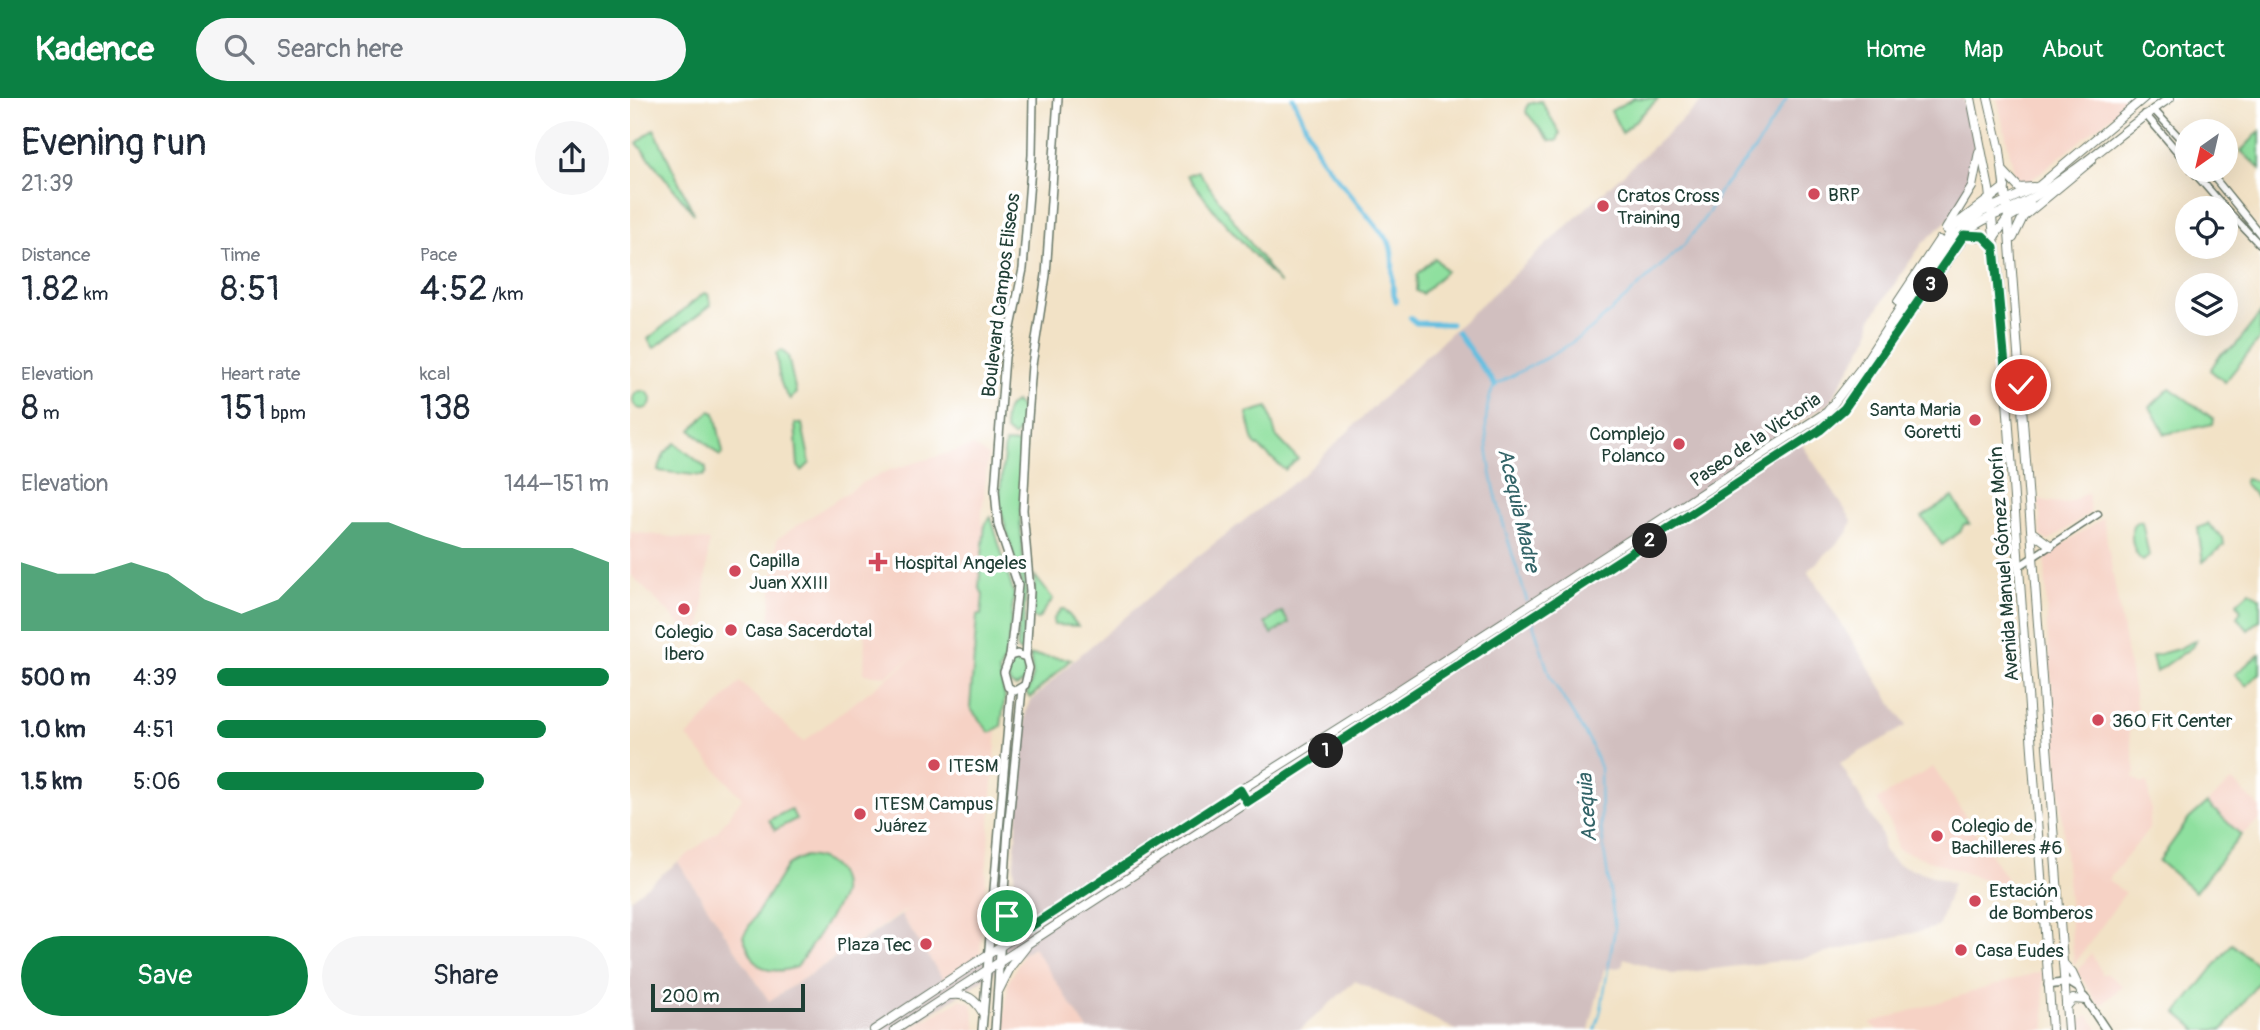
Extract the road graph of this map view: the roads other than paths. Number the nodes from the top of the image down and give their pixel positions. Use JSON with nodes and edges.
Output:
{"nodes":[{"id":1,"x":1033,"y":98,"type":"edge"},
{"id":2,"x":1058,"y":98,"type":"edge"},
{"id":3,"x":1971,"y":98,"type":"edge"},
{"id":4,"x":1988,"y":98,"type":"edge"},
{"id":5,"x":2144,"y":98,"type":"edge"},
{"id":6,"x":2171,"y":98,"type":"edge"},
{"id":7,"x":1974,"y":111,"type":"junction"},
{"id":8,"x":2149,"y":111,"type":"junction"},
{"id":9,"x":1992,"y":112,"type":"junction"},
{"id":10,"x":2130,"y":125,"type":"junction"},
{"id":11,"x":2175,"y":135,"type":"edge"},
{"id":12,"x":1981,"y":139,"type":"junction"},
{"id":13,"x":2094,"y":142,"type":"junction"},
{"id":14,"x":2175,"y":146,"type":"edge"},
{"id":15,"x":2080,"y":163,"type":"junction"},
{"id":16,"x":2003,"y":170,"type":"junction"},
{"id":17,"x":2203,"y":182,"type":"edge"},
{"id":18,"x":2216,"y":182,"type":"edge"},
{"id":19,"x":2039,"y":186,"type":"junction"},
{"id":20,"x":2005,"y":187,"type":"junction"},
{"id":21,"x":2215,"y":196,"type":"edge"},
{"id":22,"x":1991,"y":208,"type":"junction"},
{"id":23,"x":2007,"y":210,"type":"junction"},
{"id":24,"x":2238,"y":222,"type":"edge"},
{"id":25,"x":2260,"y":234,"type":"edge"},
{"id":26,"x":1964,"y":235,"type":"junction"},
{"id":27,"x":1994,"y":237,"type":"junction"},
{"id":28,"x":2260,"y":245,"type":"edge"},
{"id":29,"x":1994,"y":247,"type":"junction"},
{"id":30,"x":2011,"y":255,"type":"junction"},
{"id":31,"x":1927,"y":272,"type":"junction"},
{"id":32,"x":1889,"y":323,"type":"junction"},
{"id":33,"x":1883,"y":354,"type":"junction"},
{"id":34,"x":2006,"y":377,"type":"junction"},
{"id":35,"x":2021,"y":385,"type":"junction"},
{"id":36,"x":2008,"y":401,"type":"junction"},
{"id":37,"x":2022,"y":401,"type":"junction"},
{"id":38,"x":2098,"y":514,"type":"dead end"},
{"id":39,"x":2033,"y":533,"type":"junction"},
{"id":40,"x":2052,"y":546,"type":"junction"},
{"id":41,"x":2034,"y":555,"type":"junction"},
{"id":42,"x":2018,"y":568,"type":"junction"},
{"id":43,"x":1010,"y":656,"type":"junction"},
{"id":44,"x":1026,"y":657,"type":"junction"},
{"id":45,"x":1022,"y":689,"type":"junction"},
{"id":46,"x":1011,"y":690,"type":"junction"},
{"id":47,"x":2031,"y":741,"type":"junction"},
{"id":48,"x":2048,"y":747,"type":"junction"},
{"id":49,"x":2032,"y":760,"type":"junction"},
{"id":50,"x":2049,"y":764,"type":"junction"},
{"id":51,"x":1240,"y":790,"type":"junction"},
{"id":52,"x":1247,"y":802,"type":"junction"},
{"id":53,"x":997,"y":838,"type":"junction"},
{"id":54,"x":1008,"y":838,"type":"junction"},
{"id":55,"x":1003,"y":909,"type":"junction"},
{"id":56,"x":1030,"y":927,"type":"junction"},
{"id":57,"x":1031,"y":941,"type":"junction"},
{"id":58,"x":1001,"y":946,"type":"junction"},
{"id":59,"x":987,"y":955,"type":"junction"},
{"id":60,"x":1000,"y":961,"type":"junction"},
{"id":61,"x":2063,"y":963,"type":"junction"},
{"id":62,"x":986,"y":970,"type":"junction"},
{"id":63,"x":2065,"y":982,"type":"junction"},
{"id":64,"x":2048,"y":985,"type":"junction"},
{"id":65,"x":948,"y":995,"type":"junction"},
{"id":66,"x":2083,"y":996,"type":"junction"},
{"id":67,"x":998,"y":997,"type":"junction"},
{"id":68,"x":984,"y":999,"type":"junction"},
{"id":69,"x":2066,"y":1007,"type":"junction"},
{"id":70,"x":983,"y":1013,"type":"junction"},
{"id":71,"x":874,"y":1030,"type":"edge"},
{"id":72,"x":895,"y":1030,"type":"edge"},
{"id":73,"x":982,"y":1030,"type":"edge"},
{"id":74,"x":995,"y":1030,"type":"edge"},
{"id":75,"x":2052,"y":1030,"type":"edge"},
{"id":76,"x":2068,"y":1030,"type":"edge"},
{"id":77,"x":2106,"y":1030,"type":"edge"}],
"edges":[{"from":1,"to":43,"type":"main road","name":"Boulevard Campos Eliseos"},
{"from":2,"to":44,"type":"main road","name":"Boulevard Campos Eliseos"},
{"from":3,"to":7,"type":"main road","name":"Avenida Manuel Gómez Morín"},
{"from":4,"to":9,"type":"main road","name":"Avenida Manuel Gómez Morín"},
{"from":5,"to":13,"type":"main road"},
{"from":6,"to":8,"type":"main road"},
{"from":7,"to":9,"type":"main road"},
{"from":7,"to":12,"type":"main road","name":"Avenida Manuel Gómez Morín"},
{"from":8,"to":10,"type":"main road"},
{"from":8,"to":11,"type":"street"},
{"from":8,"to":14,"type":"street"},
{"from":9,"to":16,"type":"main road","name":"Avenida Manuel Gómez Morín"},
{"from":10,"to":15,"type":"main road"},
{"from":10,"to":30,"type":"main road"},
{"from":12,"to":22,"type":"main road","name":"Avenida Manuel Gómez Morín"},
{"from":12,"to":32,"type":"main road"},
{"from":13,"to":15,"type":"main road"},
{"from":13,"to":19,"type":"main road"},
{"from":15,"to":23,"type":"main road"},
{"from":16,"to":19,"type":"main road"},
{"from":16,"to":20,"type":"main road","name":"Avenida Manuel Gómez Morín"},
{"from":17,"to":21,"type":"street"},
{"from":18,"to":25,"type":"street"},
{"from":19,"to":23,"type":"main road"},
{"from":20,"to":22,"type":"main road"},
{"from":20,"to":23,"type":"main road","name":"Avenida Manuel Gómez Morín"},
{"from":22,"to":23,"type":"main road"},
{"from":22,"to":26,"type":"main road"},
{"from":22,"to":27,"type":"main road","name":"Avenida Manuel Gómez Morín"},
{"from":22,"to":31,"type":"main road"},
{"from":23,"to":27,"type":"main road"},
{"from":23,"to":30,"type":"main road","name":"Avenida Manuel Gómez Morín"},
{"from":24,"to":28,"type":"street"},
{"from":26,"to":29,"type":"main road"},
{"from":26,"to":33,"type":"main road"},
{"from":27,"to":29,"type":"main road","name":"Avenida Manuel Gómez Morín"},
{"from":29,"to":34,"type":"main road","name":"Avenida Manuel Gómez Morín"},
{"from":30,"to":35,"type":"main road","name":"Avenida Manuel Gómez Morín"},
{"from":31,"to":32,"type":"main road","name":"Paseo de la Victoria"},
{"from":31,"to":33,"type":"main road"},
{"from":32,"to":51,"type":"main road","name":"Paseo de la Victoria"},
{"from":33,"to":52,"type":"main road"},
{"from":34,"to":35,"type":"main road"},
{"from":34,"to":36,"type":"main road","name":"Avenida Manuel Gómez Morín"},
{"from":35,"to":37,"type":"main road","name":"Avenida Manuel Gómez Morín"},
{"from":36,"to":37,"type":"main road"},
{"from":36,"to":42,"type":"main road","name":"Avenida Manuel Gómez Morín"},
{"from":37,"to":39,"type":"main road","name":"Avenida Manuel Gómez Morín"},
{"from":38,"to":40,"type":"street"},
{"from":39,"to":40,"type":"main road"},
{"from":39,"to":41,"type":"main road","name":"Avenida Manuel Gómez Morín"},
{"from":40,"to":41,"type":"street"},
{"from":41,"to":42,"type":"street"},
{"from":41,"to":48,"type":"main road","name":"Avenida Manuel Gómez Morín"},
{"from":42,"to":47,"type":"main road","name":"Avenida Manuel Gómez Morín"},
{"from":43,"to":44,"type":"main road"},
{"from":43,"to":46,"type":"main road","name":"Boulevard Campos Eliseos"},
{"from":44,"to":45,"type":"main road","name":"Boulevard Campos Eliseos"},
{"from":45,"to":46,"type":"main road"},
{"from":45,"to":54,"type":"main road","name":"Boulevard Campos Eliseos"},
{"from":46,"to":53,"type":"main road","name":"Boulevard Campos Eliseos"},
{"from":47,"to":48,"type":"main road"},
{"from":47,"to":49,"type":"main road","name":"Avenida Manuel Gómez Morín"},
{"from":48,"to":50,"type":"main road","name":"Avenida Manuel Gómez Morín"},
{"from":49,"to":50,"type":"main road"},
{"from":49,"to":64,"type":"main road","name":"Avenida Manuel Gómez Morín"},
{"from":50,"to":61,"type":"main road","name":"Avenida Manuel Gómez Morín"},
{"from":51,"to":52,"type":"main road"},
{"from":51,"to":56,"type":"main road","name":"Paseo de la Victoria"},
{"from":52,"to":57,"type":"main road"},
{"from":53,"to":54,"type":"main road"},
{"from":53,"to":59,"type":"main road","name":"Boulevard Campos Eliseos"},
{"from":54,"to":55,"type":"main road","name":"Boulevard Campos Eliseos"},
{"from":55,"to":56,"type":"main road"},
{"from":55,"to":58,"type":"main road","name":"Boulevard Campos Eliseos"},
{"from":56,"to":58,"type":"main road","name":"Paseo de la Victoria"},
{"from":57,"to":60,"type":"main road"},
{"from":57,"to":67,"type":"main road"},
{"from":58,"to":59,"type":"main road","name":"Paseo de la Victoria"},
{"from":58,"to":60,"type":"main road","name":"Boulevard Campos Eliseos"},
{"from":59,"to":62,"type":"main road","name":"Boulevard Campos Eliseos"},
{"from":59,"to":71,"type":"main road","name":"Paseo de la Victoria"},
{"from":60,"to":62,"type":"main road"},
{"from":60,"to":67,"type":"main road","name":"Boulevard Campos Eliseos"},
{"from":61,"to":63,"type":"main road","name":"Avenida Manuel Gómez Morín"},
{"from":61,"to":66,"type":"main road"},
{"from":62,"to":65,"type":"main road"},
{"from":62,"to":68,"type":"main road","name":"Boulevard Campos Eliseos"},
{"from":63,"to":64,"type":"main road"},
{"from":63,"to":66,"type":"main road"},
{"from":63,"to":69,"type":"main road","name":"Avenida Manuel Gómez Morín"},
{"from":64,"to":75,"type":"main road","name":"Avenida Manuel Gómez Morín"},
{"from":65,"to":70,"type":"main road"},
{"from":65,"to":72,"type":"main road"},
{"from":66,"to":69,"type":"main road"},
{"from":66,"to":77,"type":"main road"},
{"from":67,"to":68,"type":"main road"},
{"from":67,"to":74,"type":"main road","name":"Boulevard Campos Eliseos"},
{"from":68,"to":70,"type":"main road","name":"Boulevard Campos Eliseos"},
{"from":69,"to":76,"type":"main road","name":"Avenida Manuel Gómez Morín"},
{"from":70,"to":73,"type":"main road","name":"Boulevard Campos Eliseos"}]}
